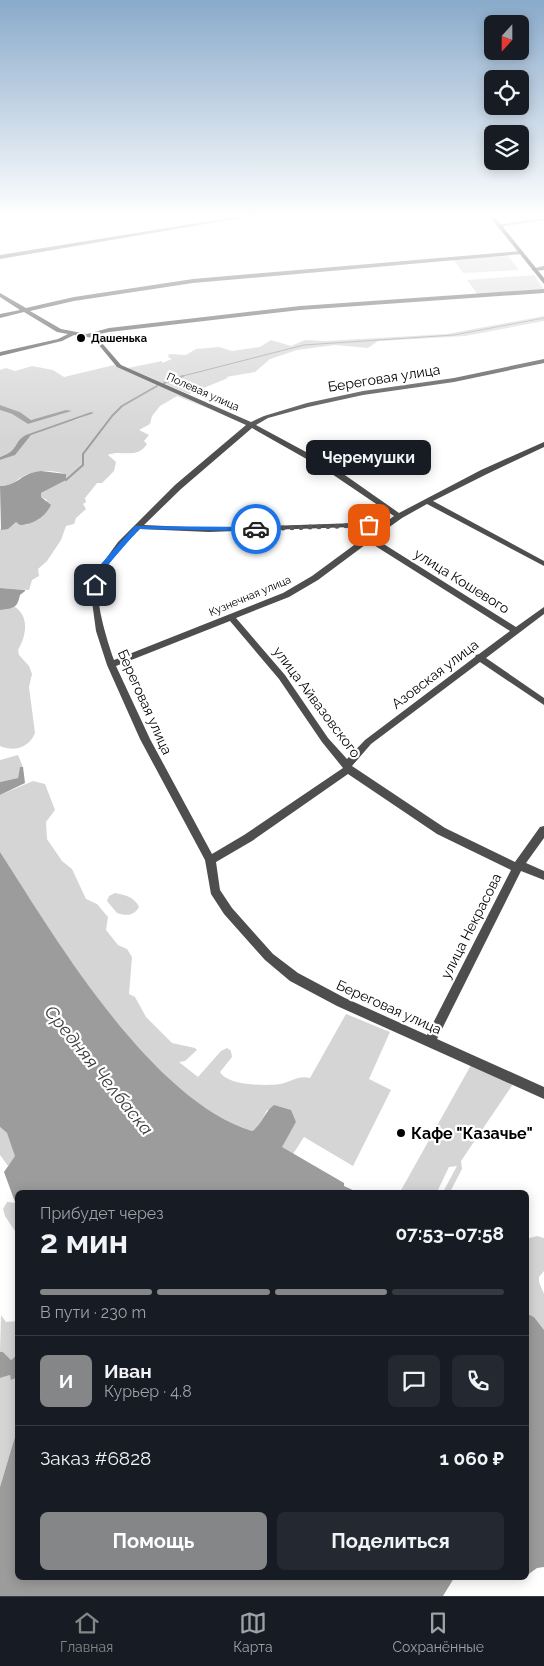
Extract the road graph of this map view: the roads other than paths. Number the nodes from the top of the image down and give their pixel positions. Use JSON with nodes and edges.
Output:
{"nodes":[{"id":1,"x":124,"y":291,"type":"edge"},
{"id":2,"x":537,"y":291,"type":"edge"},
{"id":3,"x":0,"y":295,"type":"edge"},
{"id":4,"x":22,"y":310,"type":"junction"},
{"id":5,"x":0,"y":316,"type":"edge"},
{"id":6,"x":71,"y":335,"type":"junction"},
{"id":7,"x":88,"y":336,"type":"junction"},
{"id":8,"x":1,"y":354,"type":"edge"},
{"id":9,"x":544,"y":362,"type":"edge"},
{"id":10,"x":251,"y":425,"type":"junction"},
{"id":11,"x":544,"y":444,"type":"edge"},
{"id":12,"x":427,"y":501,"type":"junction"},
{"id":13,"x":399,"y":516,"type":"junction"},
{"id":14,"x":386,"y":524,"type":"junction"},
{"id":15,"x":138,"y":527,"type":"junction"},
{"id":16,"x":368,"y":538,"type":"junction"},
{"id":17,"x":544,"y":564,"type":"edge"},
{"id":18,"x":544,"y":610,"type":"edge"},
{"id":19,"x":231,"y":617,"type":"junction"},
{"id":20,"x":515,"y":630,"type":"junction"},
{"id":21,"x":479,"y":657,"type":"junction"},
{"id":22,"x":111,"y":665,"type":"junction"},
{"id":23,"x":544,"y":702,"type":"edge"},
{"id":24,"x":347,"y":767,"type":"junction"},
{"id":25,"x":544,"y":830,"type":"edge"},
{"id":26,"x":210,"y":860,"type":"junction"},
{"id":27,"x":519,"y":866,"type":"junction"},
{"id":28,"x":544,"y":876,"type":"edge"},
{"id":29,"x":430,"y":1040,"type":"junction"},
{"id":30,"x":544,"y":1092,"type":"edge"}],
"edges":[{"from":1,"to":4,"type":"street"},
{"from":2,"to":7,"type":"street"},
{"from":3,"to":4,"type":"street"},
{"from":4,"to":5,"type":"street"},
{"from":4,"to":6,"type":"street"},
{"from":6,"to":7,"type":"street"},
{"from":6,"to":8,"type":"street"},
{"from":7,"to":10,"type":"street","name":"Полевая улица"},
{"from":9,"to":10,"type":"street","name":"Береговая улица"},
{"from":10,"to":13,"type":"street","name":"Полевая улица"},
{"from":10,"to":15,"type":"street","name":"Береговая улица"},
{"from":11,"to":12,"type":"street","name":"Кузнечная улица"},
{"from":12,"to":13,"type":"street","name":"Кузнечная улица"},
{"from":12,"to":17,"type":"street"},
{"from":13,"to":14,"type":"street","name":"Кузнечная улица"},
{"from":14,"to":15,"type":"street"},
{"from":14,"to":16,"type":"street","name":"Кузнечная улица"},
{"from":15,"to":22,"type":"street","name":"Береговая улица"},
{"from":16,"to":19,"type":"street","name":"Кузнечная улица"},
{"from":16,"to":20,"type":"street","name":"улица Кошевого"},
{"from":18,"to":20,"type":"street","name":"Азовская улица"},
{"from":19,"to":22,"type":"street","name":"Кузнечная улица"},
{"from":19,"to":24,"type":"street","name":"улица Айвазовского"},
{"from":20,"to":21,"type":"street","name":"Азовская улица"},
{"from":21,"to":23,"type":"street"},
{"from":21,"to":24,"type":"street","name":"Азовская улица"},
{"from":22,"to":26,"type":"street","name":"Береговая улица"},
{"from":24,"to":26,"type":"street","name":"Азовская улица"},
{"from":24,"to":27,"type":"street","name":"улица Айвазовского"},
{"from":25,"to":27,"type":"street","name":"улица Некрасова"},
{"from":26,"to":29,"type":"street","name":"Береговая улица"},
{"from":27,"to":28,"type":"street","name":"улица Айвазовского"},
{"from":27,"to":29,"type":"street","name":"улица Некрасова"},
{"from":29,"to":30,"type":"street","name":"Береговая улица"}]}
